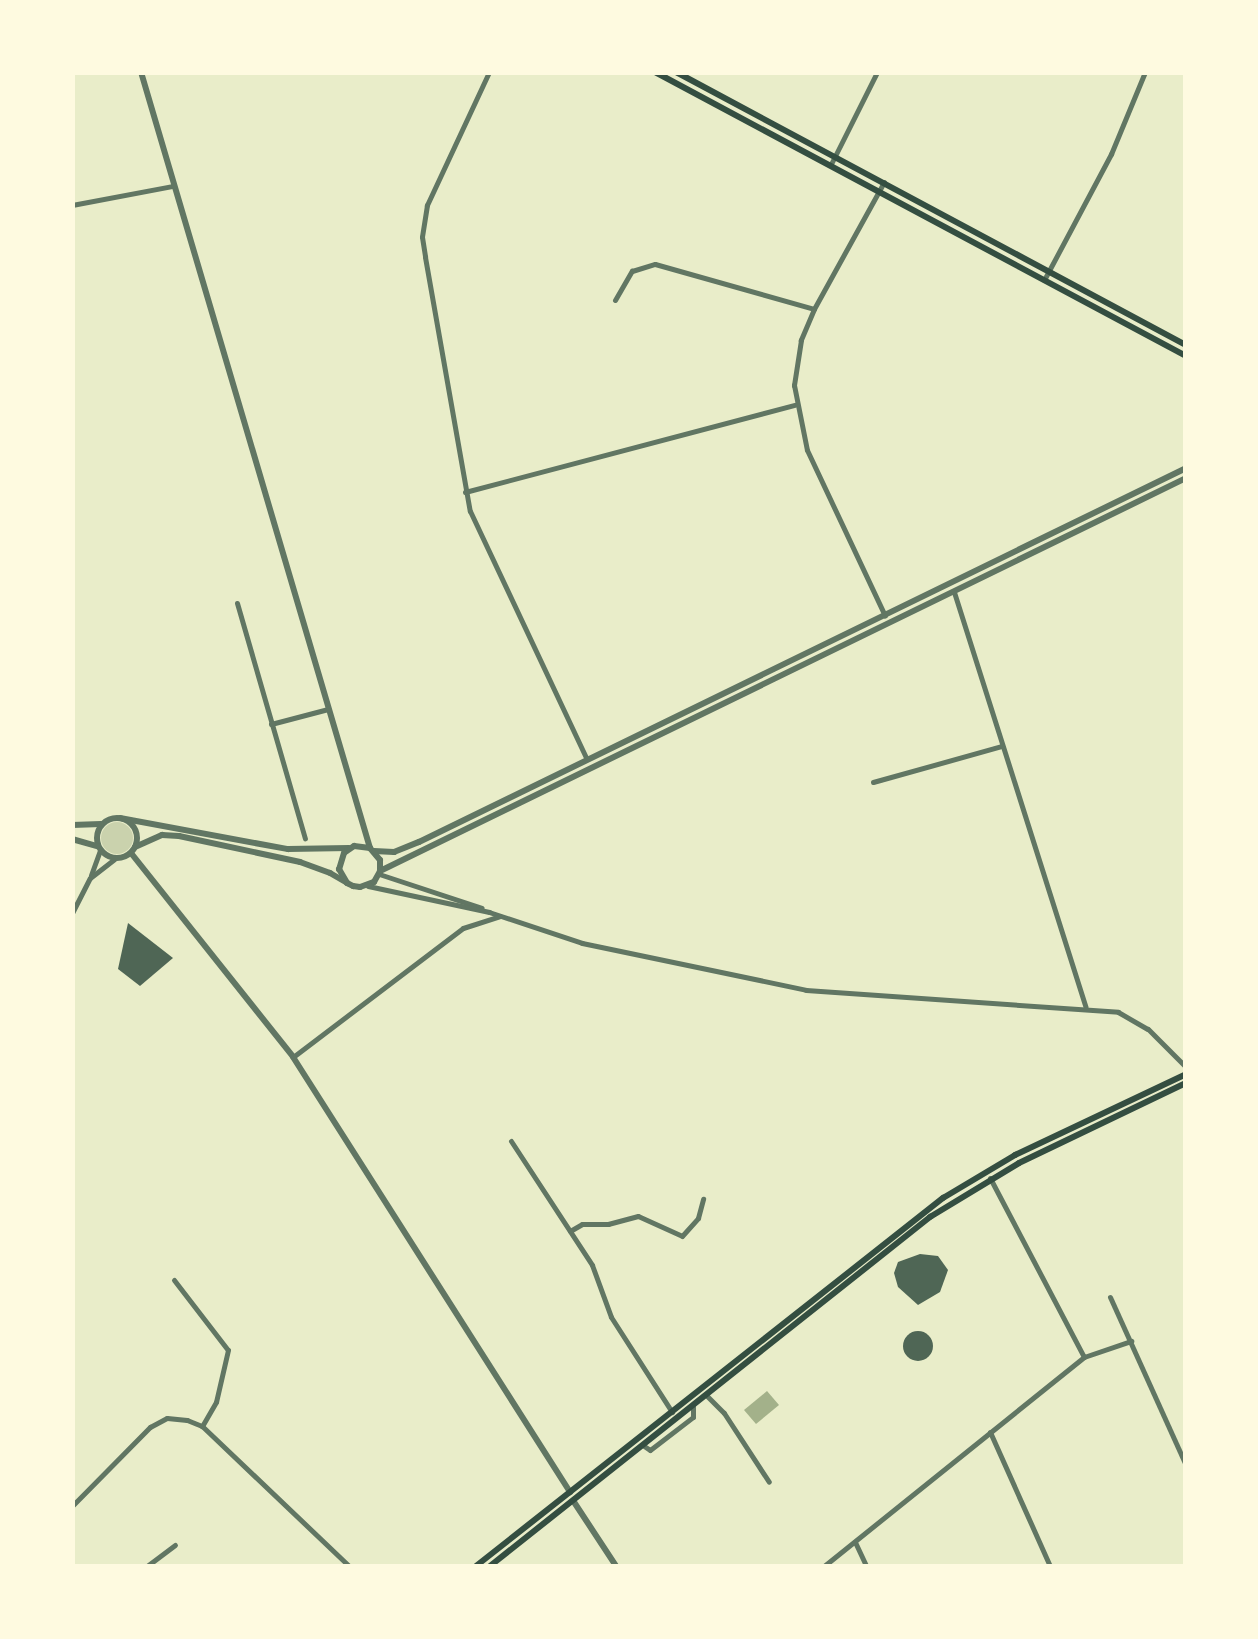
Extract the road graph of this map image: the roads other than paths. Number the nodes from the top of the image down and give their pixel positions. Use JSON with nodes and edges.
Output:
{"nodes":[{"id":1,"x":141,"y":72,"type":"edge"},
{"id":2,"x":489,"y":72,"type":"edge"},
{"id":3,"x":655,"y":72,"type":"edge"},
{"id":4,"x":676,"y":72,"type":"edge"},
{"id":5,"x":878,"y":72,"type":"edge"},
{"id":6,"x":1145,"y":72,"type":"edge"},
{"id":7,"x":834,"y":160,"type":"junction"},
{"id":8,"x":884,"y":182,"type":"junction"},
{"id":9,"x":173,"y":186,"type":"junction"},
{"id":10,"x":880,"y":190,"type":"junction"},
{"id":11,"x":72,"y":205,"type":"edge"},
{"id":12,"x":1048,"y":271,"type":"junction"},
{"id":13,"x":1044,"y":280,"type":"junction"},
{"id":14,"x":615,"y":300,"type":"dead end"},
{"id":15,"x":1106,"y":302,"type":"junction"},
{"id":16,"x":814,"y":309,"type":"junction"},
{"id":17,"x":1102,"y":310,"type":"junction"},
{"id":18,"x":1186,"y":345,"type":"edge"},
{"id":19,"x":1186,"y":356,"type":"edge"},
{"id":20,"x":795,"y":405,"type":"junction"},
{"id":21,"x":1186,"y":468,"type":"edge"},
{"id":22,"x":1186,"y":478,"type":"edge"},
{"id":23,"x":466,"y":492,"type":"junction"},
{"id":24,"x":954,"y":592,"type":"junction"},
{"id":25,"x":237,"y":603,"type":"dead end"},
{"id":26,"x":885,"y":616,"type":"junction"},
{"id":27,"x":328,"y":708,"type":"junction"},
{"id":28,"x":271,"y":724,"type":"junction"},
{"id":29,"x":1002,"y":746,"type":"junction"},
{"id":30,"x":586,"y":758,"type":"junction"},
{"id":31,"x":872,"y":782,"type":"dead end"},
{"id":32,"x":120,"y":818,"type":"junction"},
{"id":33,"x":103,"y":824,"type":"junction"},
{"id":34,"x":72,"y":825,"type":"edge"},
{"id":35,"x":365,"y":826,"type":"junction"},
{"id":36,"x":306,"y":838,"type":"dead end"},
{"id":37,"x":72,"y":839,"type":"edge"},
{"id":38,"x":355,"y":847,"type":"junction"},
{"id":39,"x":98,"y":848,"type":"junction"},
{"id":40,"x":133,"y":850,"type":"junction"},
{"id":41,"x":372,"y":850,"type":"junction"},
{"id":42,"x":114,"y":859,"type":"junction"},
{"id":43,"x":380,"y":873,"type":"junction"},
{"id":44,"x":90,"y":878,"type":"junction"},
{"id":45,"x":347,"y":883,"type":"junction"},
{"id":46,"x":366,"y":886,"type":"junction"},
{"id":47,"x":489,"y":912,"type":"junction"},
{"id":48,"x":72,"y":913,"type":"edge"},
{"id":49,"x":503,"y":916,"type":"junction"},
{"id":50,"x":1086,"y":1007,"type":"junction"},
{"id":51,"x":292,"y":1057,"type":"junction"},
{"id":52,"x":1186,"y":1070,"type":"edge"},
{"id":53,"x":1186,"y":1083,"type":"edge"},
{"id":54,"x":511,"y":1142,"type":"dead end"},
{"id":55,"x":990,"y":1178,"type":"junction"},
{"id":56,"x":704,"y":1199,"type":"dead end"},
{"id":57,"x":570,"y":1231,"type":"junction"},
{"id":58,"x":174,"y":1280,"type":"dead end"},
{"id":59,"x":1110,"y":1297,"type":"dead end"},
{"id":60,"x":1130,"y":1341,"type":"junction"},
{"id":61,"x":1084,"y":1357,"type":"junction"},
{"id":62,"x":707,"y":1396,"type":"junction"},
{"id":63,"x":672,"y":1412,"type":"junction"},
{"id":64,"x":202,"y":1426,"type":"junction"},
{"id":65,"x":990,"y":1432,"type":"junction"},
{"id":66,"x":1186,"y":1465,"type":"edge"},
{"id":67,"x":769,"y":1482,"type":"dead end"},
{"id":68,"x":570,"y":1492,"type":"junction"},
{"id":69,"x":574,"y":1502,"type":"junction"},
{"id":70,"x":72,"y":1506,"type":"edge"},
{"id":71,"x":855,"y":1542,"type":"junction"},
{"id":72,"x":175,"y":1546,"type":"dead end"},
{"id":73,"x":147,"y":1566,"type":"edge"},
{"id":74,"x":349,"y":1566,"type":"edge"},
{"id":75,"x":476,"y":1566,"type":"edge"},
{"id":76,"x":490,"y":1566,"type":"edge"},
{"id":77,"x":616,"y":1566,"type":"edge"},
{"id":78,"x":824,"y":1566,"type":"edge"},
{"id":79,"x":866,"y":1566,"type":"edge"},
{"id":80,"x":1050,"y":1566,"type":"edge"}],
"edges":[{"from":1,"to":9,"type":"street"},
{"from":2,"to":23,"type":"street"},
{"from":3,"to":7,"type":"main road"},
{"from":4,"to":7,"type":"main road"},
{"from":5,"to":7,"type":"street"},
{"from":6,"to":12,"type":"street"},
{"from":7,"to":8,"type":"main road"},
{"from":7,"to":10,"type":"main road"},
{"from":8,"to":10,"type":"street"},
{"from":8,"to":12,"type":"main road"},
{"from":9,"to":11,"type":"street"},
{"from":9,"to":27,"type":"street"},
{"from":10,"to":13,"type":"main road"},
{"from":10,"to":16,"type":"street"},
{"from":12,"to":13,"type":"street"},
{"from":12,"to":15,"type":"main road"},
{"from":13,"to":17,"type":"main road"},
{"from":14,"to":16,"type":"street"},
{"from":15,"to":17,"type":"main road"},
{"from":15,"to":18,"type":"main road"},
{"from":16,"to":20,"type":"street"},
{"from":17,"to":19,"type":"main road"},
{"from":20,"to":23,"type":"street"},
{"from":20,"to":26,"type":"street"},
{"from":21,"to":26,"type":"street"},
{"from":22,"to":24,"type":"street"},
{"from":23,"to":30,"type":"street"},
{"from":24,"to":29,"type":"street"},
{"from":24,"to":43,"type":"street"},
{"from":25,"to":28,"type":"street"},
{"from":26,"to":30,"type":"street"},
{"from":27,"to":28,"type":"street"},
{"from":27,"to":35,"type":"street"},
{"from":28,"to":36,"type":"street"},
{"from":29,"to":31,"type":"street"},
{"from":29,"to":50,"type":"street"},
{"from":30,"to":41,"type":"street"},
{"from":32,"to":33,"type":"street"},
{"from":32,"to":38,"type":"street"},
{"from":32,"to":40,"type":"street"},
{"from":33,"to":34,"type":"street"},
{"from":33,"to":39,"type":"street"},
{"from":35,"to":38,"type":"street"},
{"from":35,"to":41,"type":"street"},
{"from":37,"to":39,"type":"street"},
{"from":38,"to":41,"type":"street"},
{"from":38,"to":45,"type":"street"},
{"from":39,"to":42,"type":"street"},
{"from":39,"to":44,"type":"street"},
{"from":40,"to":42,"type":"street"},
{"from":40,"to":45,"type":"street"},
{"from":40,"to":51,"type":"street"},
{"from":41,"to":43,"type":"street"},
{"from":42,"to":44,"type":"street"},
{"from":43,"to":46,"type":"street"},
{"from":43,"to":47,"type":"street"},
{"from":44,"to":48,"type":"street"},
{"from":45,"to":46,"type":"street"},
{"from":46,"to":47,"type":"street"},
{"from":47,"to":49,"type":"street"},
{"from":49,"to":50,"type":"street"},
{"from":49,"to":51,"type":"street"},
{"from":50,"to":52,"type":"street"},
{"from":51,"to":68,"type":"street"},
{"from":52,"to":63,"type":"main road"},
{"from":53,"to":55,"type":"main road"},
{"from":54,"to":57,"type":"street"},
{"from":55,"to":61,"type":"street"},
{"from":55,"to":62,"type":"main road"},
{"from":56,"to":57,"type":"street"},
{"from":57,"to":63,"type":"street"},
{"from":58,"to":64,"type":"street"},
{"from":59,"to":60,"type":"street"},
{"from":60,"to":61,"type":"street"},
{"from":60,"to":66,"type":"street"},
{"from":61,"to":65,"type":"street"},
{"from":62,"to":67,"type":"street"},
{"from":62,"to":69,"type":"main road"},
{"from":63,"to":68,"type":"main road"},
{"from":64,"to":70,"type":"street"},
{"from":64,"to":74,"type":"street"},
{"from":65,"to":71,"type":"street"},
{"from":65,"to":80,"type":"street"},
{"from":68,"to":75,"type":"main road"},
{"from":69,"to":76,"type":"main road"},
{"from":69,"to":77,"type":"street"},
{"from":71,"to":78,"type":"street"},
{"from":71,"to":79,"type":"street"},
{"from":72,"to":73,"type":"street"}]}
